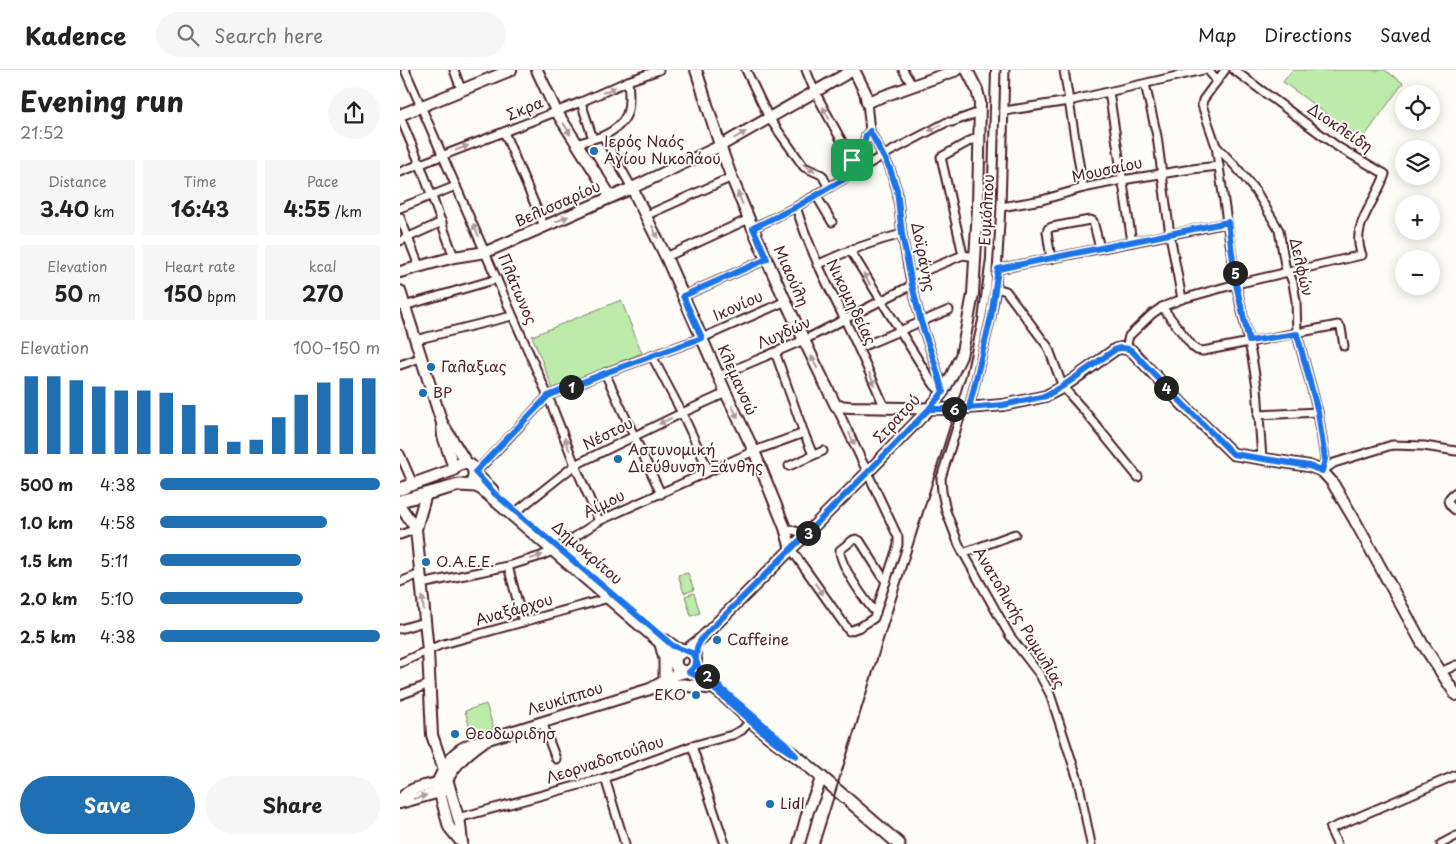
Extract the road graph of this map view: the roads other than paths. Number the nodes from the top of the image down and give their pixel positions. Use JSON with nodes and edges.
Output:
{"nodes":[{"id":1,"x":405,"y":70,"type":"edge"},
{"id":2,"x":454,"y":70,"type":"edge"},
{"id":3,"x":511,"y":70,"type":"edge"},
{"id":4,"x":536,"y":70,"type":"edge"},
{"id":5,"x":659,"y":70,"type":"edge"},
{"id":6,"x":696,"y":70,"type":"edge"},
{"id":7,"x":746,"y":70,"type":"edge"},
{"id":8,"x":806,"y":70,"type":"edge"},
{"id":9,"x":853,"y":70,"type":"edge"},
{"id":10,"x":903,"y":70,"type":"edge"},
{"id":11,"x":957,"y":70,"type":"edge"},
{"id":12,"x":967,"y":70,"type":"edge"},
{"id":13,"x":1005,"y":70,"type":"edge"},
{"id":14,"x":1064,"y":70,"type":"edge"},
{"id":15,"x":1203,"y":70,"type":"edge"},
{"id":16,"x":1208,"y":70,"type":"edge"},
{"id":17,"x":1224,"y":70,"type":"edge"},
{"id":18,"x":1234,"y":70,"type":"edge"},
{"id":19,"x":628,"y":81,"type":"junction"},
{"id":20,"x":1217,"y":81,"type":"junction"},
{"id":21,"x":1145,"y":84,"type":"junction"},
{"id":22,"x":912,"y":86,"type":"junction"},
{"id":23,"x":461,"y":90,"type":"junction"},
{"id":24,"x":815,"y":92,"type":"junction"},
{"id":25,"x":1109,"y":92,"type":"junction"},
{"id":26,"x":1069,"y":101,"type":"junction"},
{"id":27,"x":581,"y":102,"type":"junction"},
{"id":28,"x":867,"y":102,"type":"junction"},
{"id":29,"x":421,"y":106,"type":"junction"},
{"id":30,"x":556,"y":111,"type":"junction"},
{"id":31,"x":1004,"y":111,"type":"junction"},
{"id":32,"x":980,"y":112,"type":"junction"},
{"id":33,"x":400,"y":116,"type":"edge"},
{"id":34,"x":769,"y":118,"type":"junction"},
{"id":35,"x":870,"y":131,"type":"junction"},
{"id":36,"x":504,"y":132,"type":"junction"},
{"id":37,"x":602,"y":136,"type":"junction"},
{"id":38,"x":979,"y":136,"type":"junction"},
{"id":39,"x":593,"y":139,"type":"junction"},
{"id":40,"x":576,"y":144,"type":"junction"},
{"id":41,"x":720,"y":146,"type":"junction"},
{"id":42,"x":1216,"y":146,"type":"junction"},
{"id":43,"x":444,"y":155,"type":"junction"},
{"id":44,"x":882,"y":156,"type":"junction"},
{"id":45,"x":852,"y":160,"type":"junction"},
{"id":46,"x":420,"y":164,"type":"junction"},
{"id":47,"x":1219,"y":166,"type":"junction"},
{"id":48,"x":858,"y":171,"type":"junction"},
{"id":49,"x":400,"y":172,"type":"edge"},
{"id":50,"x":1162,"y":173,"type":"junction"},
{"id":51,"x":732,"y":177,"type":"junction"},
{"id":52,"x":1122,"y":180,"type":"junction"},
{"id":53,"x":456,"y":186,"type":"junction"},
{"id":54,"x":632,"y":188,"type":"junction"},
{"id":55,"x":829,"y":188,"type":"junction"},
{"id":56,"x":1083,"y":188,"type":"junction"},
{"id":57,"x":432,"y":195,"type":"junction"},
{"id":58,"x":816,"y":195,"type":"junction"},
{"id":59,"x":611,"y":197,"type":"junction"},
{"id":60,"x":796,"y":207,"type":"junction"},
{"id":61,"x":1001,"y":207,"type":"junction"},
{"id":62,"x":400,"y":208,"type":"edge"},
{"id":63,"x":647,"y":215,"type":"junction"},
{"id":64,"x":400,"y":217,"type":"edge"},
{"id":65,"x":442,"y":222,"type":"junction"},
{"id":66,"x":832,"y":222,"type":"dead end"},
{"id":67,"x":1228,"y":222,"type":"junction"},
{"id":68,"x":751,"y":224,"type":"junction"},
{"id":69,"x":544,"y":226,"type":"junction"},
{"id":70,"x":902,"y":234,"type":"junction"},
{"id":71,"x":1170,"y":235,"type":"junction"},
{"id":72,"x":408,"y":238,"type":"junction"},
{"id":73,"x":400,"y":241,"type":"edge"},
{"id":74,"x":1132,"y":242,"type":"junction"},
{"id":75,"x":1100,"y":248,"type":"junction"},
{"id":76,"x":850,"y":250,"type":"junction"},
{"id":77,"x":486,"y":252,"type":"junction"},
{"id":78,"x":963,"y":255,"type":"junction"},
{"id":79,"x":454,"y":256,"type":"junction"},
{"id":80,"x":666,"y":256,"type":"junction"},
{"id":81,"x":976,"y":257,"type":"junction"},
{"id":82,"x":767,"y":259,"type":"junction"},
{"id":83,"x":1051,"y":259,"type":"junction"},
{"id":84,"x":817,"y":265,"type":"junction"},
{"id":85,"x":419,"y":266,"type":"junction"},
{"id":86,"x":998,"y":269,"type":"junction"},
{"id":87,"x":1286,"y":271,"type":"junction"},
{"id":88,"x":400,"y":272,"type":"edge"},
{"id":89,"x":910,"y":277,"type":"junction"},
{"id":90,"x":497,"y":278,"type":"junction"},
{"id":91,"x":1236,"y":284,"type":"junction"},
{"id":92,"x":912,"y":285,"type":"junction"},
{"id":93,"x":996,"y":288,"type":"junction"},
{"id":94,"x":400,"y":293,"type":"edge"},
{"id":95,"x":683,"y":296,"type":"junction"},
{"id":96,"x":1182,"y":299,"type":"junction"},
{"id":97,"x":786,"y":300,"type":"junction"},
{"id":98,"x":881,"y":301,"type":"junction"},
{"id":99,"x":404,"y":306,"type":"junction"},
{"id":100,"x":1162,"y":307,"type":"junction"},
{"id":101,"x":949,"y":310,"type":"dead end"},
{"id":102,"x":512,"y":316,"type":"junction"},
{"id":103,"x":844,"y":319,"type":"junction"},
{"id":104,"x":921,"y":322,"type":"junction"},
{"id":105,"x":900,"y":331,"type":"junction"},
{"id":106,"x":1297,"y":334,"type":"junction"},
{"id":107,"x":702,"y":338,"type":"junction"},
{"id":108,"x":415,"y":340,"type":"junction"},
{"id":109,"x":804,"y":340,"type":"junction"},
{"id":110,"x":1249,"y":341,"type":"junction"},
{"id":111,"x":1344,"y":346,"type":"dead end"},
{"id":112,"x":858,"y":348,"type":"junction"},
{"id":113,"x":1126,"y":348,"type":"junction"},
{"id":114,"x":775,"y":352,"type":"junction"},
{"id":115,"x":652,"y":356,"type":"junction"},
{"id":116,"x":420,"y":358,"type":"junction"},
{"id":117,"x":400,"y":365,"type":"edge"},
{"id":118,"x":605,"y":373,"type":"junction"},
{"id":119,"x":719,"y":376,"type":"junction"},
{"id":120,"x":1063,"y":386,"type":"junction"},
{"id":121,"x":943,"y":392,"type":"junction"},
{"id":122,"x":726,"y":393,"type":"junction"},
{"id":123,"x":548,"y":396,"type":"junction"},
{"id":124,"x":836,"y":406,"type":"junction"},
{"id":125,"x":885,"y":408,"type":"junction"},
{"id":126,"x":966,"y":408,"type":"junction"},
{"id":127,"x":929,"y":409,"type":"junction"},
{"id":128,"x":1318,"y":412,"type":"junction"},
{"id":129,"x":682,"y":413,"type":"junction"},
{"id":130,"x":1258,"y":415,"type":"junction"},
{"id":131,"x":442,"y":422,"type":"junction"},
{"id":132,"x":804,"y":434,"type":"junction"},
{"id":133,"x":634,"y":437,"type":"junction"},
{"id":134,"x":754,"y":451,"type":"junction"},
{"id":135,"x":823,"y":451,"type":"dead end"},
{"id":136,"x":1456,"y":451,"type":"edge"},
{"id":137,"x":400,"y":454,"type":"edge"},
{"id":138,"x":812,"y":455,"type":"junction"},
{"id":139,"x":1262,"y":460,"type":"junction"},
{"id":140,"x":466,"y":464,"type":"junction"},
{"id":141,"x":575,"y":466,"type":"junction"},
{"id":142,"x":788,"y":466,"type":"dead end"},
{"id":143,"x":454,"y":469,"type":"junction"},
{"id":144,"x":709,"y":471,"type":"junction"},
{"id":145,"x":1322,"y":471,"type":"junction"},
{"id":146,"x":475,"y":473,"type":"junction"},
{"id":147,"x":867,"y":473,"type":"junction"},
{"id":148,"x":1138,"y":477,"type":"dead end"},
{"id":149,"x":413,"y":484,"type":"junction"},
{"id":150,"x":463,"y":485,"type":"junction"},
{"id":151,"x":400,"y":489,"type":"edge"},
{"id":152,"x":1456,"y":492,"type":"edge"},
{"id":153,"x":426,"y":494,"type":"junction"},
{"id":154,"x":660,"y":494,"type":"junction"},
{"id":155,"x":400,"y":501,"type":"edge"},
{"id":156,"x":400,"y":506,"type":"edge"},
{"id":157,"x":1456,"y":511,"type":"edge"},
{"id":158,"x":514,"y":513,"type":"junction"},
{"id":159,"x":599,"y":520,"type":"junction"},
{"id":160,"x":416,"y":528,"type":"junction"},
{"id":161,"x":784,"y":528,"type":"junction"},
{"id":162,"x":806,"y":534,"type":"junction"},
{"id":163,"x":1015,"y":534,"type":"dead end"},
{"id":164,"x":400,"y":535,"type":"edge"},
{"id":165,"x":556,"y":549,"type":"junction"},
{"id":166,"x":791,"y":550,"type":"junction"},
{"id":167,"x":963,"y":553,"type":"junction"},
{"id":168,"x":508,"y":566,"type":"junction"},
{"id":169,"x":420,"y":579,"type":"junction"},
{"id":170,"x":400,"y":582,"type":"edge"},
{"id":171,"x":886,"y":582,"type":"junction"},
{"id":172,"x":609,"y":598,"type":"junction"},
{"id":173,"x":876,"y":613,"type":"junction"},
{"id":174,"x":424,"y":622,"type":"junction"},
{"id":175,"x":523,"y":622,"type":"junction"},
{"id":176,"x":400,"y":630,"type":"edge"},
{"id":177,"x":703,"y":637,"type":"junction"},
{"id":178,"x":660,"y":642,"type":"junction"},
{"id":179,"x":428,"y":651,"type":"junction"},
{"id":180,"x":679,"y":656,"type":"junction"},
{"id":181,"x":400,"y":663,"type":"edge"},
{"id":182,"x":1456,"y":665,"type":"edge"},
{"id":183,"x":691,"y":667,"type":"junction"},
{"id":184,"x":1441,"y":672,"type":"junction"},
{"id":185,"x":665,"y":677,"type":"junction"},
{"id":186,"x":430,"y":684,"type":"junction"},
{"id":187,"x":653,"y":688,"type":"junction"},
{"id":188,"x":715,"y":689,"type":"junction"},
{"id":189,"x":400,"y":695,"type":"edge"},
{"id":190,"x":1456,"y":695,"type":"edge"},
{"id":191,"x":752,"y":718,"type":"junction"},
{"id":192,"x":542,"y":722,"type":"junction"},
{"id":193,"x":432,"y":735,"type":"junction"},
{"id":194,"x":488,"y":739,"type":"junction"},
{"id":195,"x":692,"y":746,"type":"junction"},
{"id":196,"x":455,"y":755,"type":"junction"},
{"id":197,"x":556,"y":759,"type":"dead end"},
{"id":198,"x":1456,"y":775,"type":"edge"},
{"id":199,"x":822,"y":777,"type":"junction"},
{"id":200,"x":604,"y":778,"type":"junction"},
{"id":201,"x":442,"y":781,"type":"junction"},
{"id":202,"x":400,"y":799,"type":"edge"},
{"id":203,"x":458,"y":818,"type":"junction"},
{"id":204,"x":450,"y":827,"type":"junction"},
{"id":205,"x":1456,"y":836,"type":"edge"},
{"id":206,"x":450,"y":844,"type":"edge"},
{"id":207,"x":462,"y":844,"type":"edge"},
{"id":208,"x":625,"y":844,"type":"edge"},
{"id":209,"x":725,"y":844,"type":"edge"},
{"id":210,"x":799,"y":844,"type":"edge"},
{"id":211,"x":898,"y":844,"type":"edge"},
{"id":212,"x":1091,"y":844,"type":"edge"},
{"id":213,"x":1337,"y":844,"type":"edge"},
{"id":214,"x":1441,"y":844,"type":"edge"}],
"edges":[{"from":1,"to":29,"type":"street","name":"Πλάτωνος"},
{"from":2,"to":23,"type":"street"},
{"from":3,"to":23,"type":"street"},
{"from":4,"to":30,"type":"street"},
{"from":5,"to":19,"type":"street","name":"Σκρα"},
{"from":6,"to":41,"type":"street","name":"Μιαούλη"},
{"from":7,"to":34,"type":"street"},
{"from":8,"to":24,"type":"street"},
{"from":9,"to":24,"type":"street","name":"Βελισσαρίου"},
{"from":9,"to":28,"type":"street","name":"Δοϊράνης"},
{"from":10,"to":22,"type":"street"},
{"from":11,"to":22,"type":"street"},
{"from":12,"to":32,"type":"street","name":"Στρατού"},
{"from":13,"to":31,"type":"street","name":"Ευμόλπου"},
{"from":14,"to":26,"type":"street"},
{"from":15,"to":21,"type":"street"},
{"from":16,"to":20,"type":"street"},
{"from":17,"to":20,"type":"street"},
{"from":18,"to":87,"type":"street","name":"Διοκλείδη"},
{"from":27,"to":19,"type":"street","name":"Σκρα","one_way":true},
{"from":19,"to":37,"type":"street"},
{"from":20,"to":42,"type":"street"},
{"from":21,"to":25,"type":"street"},
{"from":21,"to":50,"type":"street"},
{"from":22,"to":28,"type":"street"},
{"from":23,"to":29,"type":"street"},
{"from":24,"to":34,"type":"street","name":"Βελισσαρίου"},
{"from":45,"to":24,"type":"street","one_way":true},
{"from":25,"to":26,"type":"street"},
{"from":25,"to":52,"type":"street"},
{"from":26,"to":31,"type":"street"},
{"from":26,"to":56,"type":"street"},
{"from":27,"to":30,"type":"street","name":"Σκρα"},
{"from":27,"to":39,"type":"street"},
{"from":28,"to":35,"type":"street","name":"Δοϊράνης"},
{"from":29,"to":33,"type":"street"},
{"from":29,"to":43,"type":"street","name":"Πλάτωνος"},
{"from":30,"to":36,"type":"street","name":"Σκρα"},
{"from":30,"to":40,"type":"street","one_way":true},
{"from":31,"to":61,"type":"street","name":"Ευμόλπου"},
{"from":32,"to":38,"type":"street","name":"Στρατού"},
{"from":32,"to":44,"type":"street","one_way":true},
{"from":33,"to":46,"type":"street"},
{"from":41,"to":34,"type":"street","name":"Βελισσαρίου","one_way":true},
{"from":34,"to":55,"type":"street","one_way":true},
{"from":35,"to":44,"type":"street","name":"Δοϊράνης"},
{"from":35,"to":45,"type":"street","name":"Δοϊράνης"},
{"from":43,"to":36,"type":"street","name":"Σκρα","one_way":true},
{"from":36,"to":69,"type":"street"},
{"from":37,"to":39,"type":"street"},
{"from":37,"to":54,"type":"street","name":"Κλεμανσώ"},
{"from":38,"to":78,"type":"street"},
{"from":38,"to":81,"type":"street","name":"Στρατού"},
{"from":39,"to":40,"type":"street"},
{"from":40,"to":59,"type":"street"},
{"from":41,"to":51,"type":"street","name":"Μιαούλη"},
{"from":41,"to":54,"type":"street","name":"Βελισσαρίου"},
{"from":42,"to":47,"type":"street"},
{"from":42,"to":87,"type":"street","name":"Δελφών"},
{"from":43,"to":46,"type":"street","name":"Σκρα"},
{"from":43,"to":53,"type":"street","name":"Πλάτωνος"},
{"from":44,"to":48,"type":"street"},
{"from":44,"to":70,"type":"street","name":"Δοϊράνης"},
{"from":45,"to":48,"type":"street"},
{"from":46,"to":49,"type":"street","name":"Σκρα"},
{"from":46,"to":57,"type":"street"},
{"from":47,"to":50,"type":"street","name":"Μουσαίου"},
{"from":47,"to":67,"type":"street"},
{"from":48,"to":55,"type":"street"},
{"from":50,"to":52,"type":"street","name":"Μουσαίου"},
{"from":50,"to":71,"type":"street"},
{"from":51,"to":63,"type":"street"},
{"from":68,"to":51,"type":"street","name":"Μιαούλη","one_way":true},
{"from":52,"to":56,"type":"street","name":"Μουσαίου"},
{"from":52,"to":74,"type":"street"},
{"from":53,"to":57,"type":"street"},
{"from":77,"to":53,"type":"street","name":"Πλάτωνος","one_way":true},
{"from":54,"to":59,"type":"street","name":"Βελισσαρίου"},
{"from":54,"to":63,"type":"street","name":"Κλεμανσώ"},
{"from":55,"to":58,"type":"street"},
{"from":56,"to":61,"type":"street","name":"Μουσαίου"},
{"from":57,"to":62,"type":"street"},
{"from":57,"to":65,"type":"street"},
{"from":58,"to":60,"type":"street"},
{"from":58,"to":66,"type":"street"},
{"from":69,"to":59,"type":"street","name":"Βελισσαρίου","one_way":true},
{"from":60,"to":68,"type":"street"},
{"from":60,"to":84,"type":"street","name":"Νικομηδείας"},
{"from":61,"to":86,"type":"street","name":"Ευμόλπου"},
{"from":63,"to":80,"type":"street","name":"Κλεμανσώ","one_way":true},
{"from":64,"to":72,"type":"street"},
{"from":65,"to":72,"type":"street"},
{"from":65,"to":79,"type":"street"},
{"from":67,"to":71,"type":"street"},
{"from":67,"to":91,"type":"street"},
{"from":68,"to":80,"type":"street"},
{"from":68,"to":82,"type":"street","name":"Μιαούλη"},
{"from":69,"to":77,"type":"street","name":"Βελισσαρίου"},
{"from":70,"to":76,"type":"street"},
{"from":70,"to":89,"type":"street","name":"Δοϊράνης"},
{"from":71,"to":74,"type":"street"},
{"from":71,"to":96,"type":"street"},
{"from":72,"to":73,"type":"street"},
{"from":72,"to":85,"type":"street"},
{"from":74,"to":75,"type":"street"},
{"from":75,"to":83,"type":"street"},
{"from":75,"to":83,"type":"street"},
{"from":76,"to":84,"type":"street"},
{"from":98,"to":76,"type":"street","one_way":true},
{"from":77,"to":79,"type":"street","name":"Βελισσαρίου"},
{"from":77,"to":90,"type":"street","name":"Πλάτωνος"},
{"from":78,"to":81,"type":"street"},
{"from":78,"to":89,"type":"street"},
{"from":79,"to":85,"type":"street","name":"Βελισσαρίου"},
{"from":80,"to":95,"type":"street","name":"Κλεμανσώ"},
{"from":81,"to":121,"type":"street","name":"Στρατού"},
{"from":82,"to":95,"type":"street"},
{"from":82,"to":97,"type":"street","name":"Μιαούλη"},
{"from":83,"to":86,"type":"street"},
{"from":84,"to":103,"type":"street","name":"Νικομηδείας"},
{"from":85,"to":88,"type":"street","name":"Βελισσαρίου"},
{"from":86,"to":93,"type":"street","name":"Ευμόλπου"},
{"from":87,"to":91,"type":"street"},
{"from":87,"to":106,"type":"street","name":"Δελφών"},
{"from":89,"to":92,"type":"street","name":"Δοϊράνης"},
{"from":90,"to":99,"type":"street"},
{"from":90,"to":102,"type":"street","name":"Πλάτωνος"},
{"from":91,"to":96,"type":"street"},
{"from":91,"to":110,"type":"street"},
{"from":92,"to":98,"type":"street","name":"Λυγδών"},
{"from":92,"to":104,"type":"street","name":"Δοϊράνης"},
{"from":93,"to":120,"type":"street"},
{"from":93,"to":126,"type":"street","name":"Ευμόλπου"},
{"from":94,"to":99,"type":"street"},
{"from":95,"to":107,"type":"street","name":"Κλεμανσώ"},
{"from":96,"to":100,"type":"street"},
{"from":97,"to":107,"type":"street","name":"Ικονίου"},
{"from":97,"to":109,"type":"street","name":"Μιαούλη"},
{"from":98,"to":103,"type":"street","name":"Λυγδών"},
{"from":98,"to":105,"type":"street"},
{"from":99,"to":108,"type":"street"},
{"from":100,"to":110,"type":"street"},
{"from":100,"to":113,"type":"street"},
{"from":101,"to":104,"type":"street"},
{"from":102,"to":108,"type":"street"},
{"from":102,"to":123,"type":"street","name":"Πλάτωνος"},
{"from":103,"to":109,"type":"street","name":"Λυγδών"},
{"from":103,"to":112,"type":"street","name":"Νικομηδείας"},
{"from":104,"to":105,"type":"street"},
{"from":104,"to":121,"type":"street","name":"Δοϊράνης"},
{"from":105,"to":112,"type":"street"},
{"from":105,"to":121,"type":"street"},
{"from":106,"to":110,"type":"street"},
{"from":106,"to":111,"type":"street"},
{"from":106,"to":128,"type":"street","name":"Δελφών"},
{"from":107,"to":115,"type":"street","name":"Ικονίου"},
{"from":107,"to":119,"type":"street","name":"Κλεμανσώ"},
{"from":108,"to":116,"type":"street"},
{"from":109,"to":114,"type":"street","name":"Λυγδών"},
{"from":124,"to":109,"type":"street","name":"Μιαούλη","one_way":true},
{"from":110,"to":130,"type":"street"},
{"from":112,"to":125,"type":"street","name":"Νικομηδείας","one_way":true},
{"from":113,"to":120,"type":"street"},
{"from":113,"to":139,"type":"street"},
{"from":114,"to":119,"type":"street","name":"Λυγδών"},
{"from":114,"to":132,"type":"street"},
{"from":115,"to":118,"type":"street","name":"Ικονίου"},
{"from":115,"to":129,"type":"street"},
{"from":116,"to":117,"type":"street"},
{"from":116,"to":131,"type":"street"},
{"from":118,"to":123,"type":"street","name":"Ικονίου"},
{"from":118,"to":133,"type":"street"},
{"from":119,"to":122,"type":"street","name":"Κλεμανσώ"},
{"from":120,"to":126,"type":"street"},
{"from":120,"to":148,"type":"street"},
{"from":121,"to":127,"type":"street","name":"Στρατού"},
{"from":122,"to":129,"type":"street","name":"Νέστου"},
{"from":122,"to":134,"type":"street","name":"Κλεμανσώ","one_way":true},
{"from":141,"to":123,"type":"street","name":"Πλάτωνος","one_way":true},
{"from":123,"to":146,"type":"street","name":"Ικονίου"},
{"from":124,"to":125,"type":"street"},
{"from":124,"to":147,"type":"street","one_way":true},
{"from":125,"to":127,"type":"street"},
{"from":126,"to":127,"type":"street"},
{"from":126,"to":167,"type":"street","name":"Ανατολικής Ρωμυλίας"},
{"from":127,"to":147,"type":"street","name":"Στρατού"},
{"from":128,"to":130,"type":"street"},
{"from":128,"to":145,"type":"street","name":"Δελφών"},
{"from":129,"to":133,"type":"street","name":"Νέστου","one_way":true},
{"from":129,"to":144,"type":"street"},
{"from":130,"to":139,"type":"street"},
{"from":131,"to":140,"type":"street"},
{"from":131,"to":143,"type":"street"},
{"from":132,"to":134,"type":"street","name":"Αίμου"},
{"from":132,"to":138,"type":"street"},
{"from":133,"to":141,"type":"street","name":"Νέστου"},
{"from":133,"to":154,"type":"street"},
{"from":134,"to":144,"type":"street","name":"Αίμου"},
{"from":134,"to":161,"type":"street","name":"Κλεμανσώ"},
{"from":135,"to":138,"type":"street"},
{"from":136,"to":145,"type":"street"},
{"from":137,"to":149,"type":"street"},
{"from":138,"to":142,"type":"street"},
{"from":139,"to":145,"type":"street"},
{"from":140,"to":143,"type":"main road"},
{"from":140,"to":146,"type":"main road"},
{"from":141,"to":158,"type":"street","name":"Νέστου"},
{"from":141,"to":159,"type":"street","name":"Πλάτωνος"},
{"from":143,"to":149,"type":"main road"},
{"from":143,"to":150,"type":"main road"},
{"from":144,"to":154,"type":"street","name":"Αίμου"},
{"from":145,"to":184,"type":"street"},
{"from":146,"to":150,"type":"main road"},
{"from":146,"to":158,"type":"main road","name":"Δημοκρίτου"},
{"from":147,"to":162,"type":"street","name":"Στρατού"},
{"from":147,"to":171,"type":"street"},
{"from":149,"to":151,"type":"main road"},
{"from":150,"to":153,"type":"main road"},
{"from":150,"to":158,"type":"main road","name":"Δημοκρίτου"},
{"from":152,"to":157,"type":"street"},
{"from":153,"to":155,"type":"main road"},
{"from":153,"to":160,"type":"street"},
{"from":154,"to":159,"type":"street","name":"Αίμου"},
{"from":156,"to":160,"type":"street"},
{"from":158,"to":165,"type":"main road","name":"Δημοκρίτου"},
{"from":159,"to":165,"type":"street","name":"Αίμου"},
{"from":160,"to":164,"type":"street"},
{"from":160,"to":169,"type":"street"},
{"from":161,"to":162,"type":"street"},
{"from":161,"to":166,"type":"street","name":"Κλεμανσώ"},
{"from":162,"to":166,"type":"street","name":"Στρατού"},
{"from":163,"to":167,"type":"street"},
{"from":168,"to":165,"type":"street","name":"Αίμου","one_way":true},
{"from":165,"to":172,"type":"main road","name":"Δημοκρίτου"},
{"from":165,"to":180,"type":"main road","name":"Δημοκρίτου"},
{"from":166,"to":173,"type":"street","name":"Κλεμανσώ","one_way":true},
{"from":166,"to":177,"type":"street","name":"Στρατού"},
{"from":167,"to":212,"type":"street","name":"Ανατολικής Ρωμυλίας"},
{"from":168,"to":169,"type":"street","name":"Αίμου"},
{"from":168,"to":175,"type":"street"},
{"from":169,"to":170,"type":"street","name":"Αίμου"},
{"from":174,"to":169,"type":"street","one_way":true},
{"from":171,"to":173,"type":"street"},
{"from":171,"to":173,"type":"street"},
{"from":172,"to":175,"type":"street","name":"Αναξάρχου"},
{"from":172,"to":178,"type":"main road","name":"Δημοκρίτου"},
{"from":174,"to":176,"type":"street"},
{"from":174,"to":179,"type":"street"},
{"from":175,"to":179,"type":"street","name":"Αναξάρχου"},
{"from":177,"to":180,"type":"street","name":"Στρατού"},
{"from":177,"to":183,"type":"street","name":"Στρατού"},
{"from":178,"to":180,"type":"main road","name":"Δημοκρίτου"},
{"from":178,"to":185,"type":"main road"},
{"from":179,"to":181,"type":"street","name":"Αναξάρχου"},
{"from":179,"to":186,"type":"street"},
{"from":180,"to":183,"type":"main road"},
{"from":180,"to":183,"type":"main road"},
{"from":180,"to":185,"type":"street","name":"Λευκίππου"},
{"from":182,"to":184,"type":"street"},
{"from":183,"to":187,"type":"street","name":"Λευκίππου"},
{"from":183,"to":188,"type":"main road"},
{"from":183,"to":191,"type":"main road"},
{"from":184,"to":190,"type":"street"},
{"from":185,"to":187,"type":"street","name":"Λευκίππου"},
{"from":186,"to":189,"type":"street"},
{"from":186,"to":193,"type":"street"},
{"from":187,"to":188,"type":"main road"},
{"from":187,"to":192,"type":"street","name":"Λευκίππου"},
{"from":188,"to":191,"type":"main road"},
{"from":191,"to":195,"type":"street","name":"Λεορναδοπούλου"},
{"from":191,"to":199,"type":"main road"},
{"from":192,"to":194,"type":"street","name":"Λευκίππου"},
{"from":192,"to":197,"type":"street"},
{"from":193,"to":196,"type":"street"},
{"from":193,"to":201,"type":"street"},
{"from":194,"to":196,"type":"street","name":"Λευκίππου"},
{"from":194,"to":201,"type":"street","name":"Λευκίππου"},
{"from":195,"to":200,"type":"street","name":"Λεορναδοπούλου"},
{"from":195,"to":209,"type":"street"},
{"from":196,"to":201,"type":"street","name":"Λευκίππου"},
{"from":198,"to":213,"type":"street"},
{"from":199,"to":210,"type":"street"},
{"from":199,"to":211,"type":"main road"},
{"from":200,"to":203,"type":"street","name":"Λεορναδοπούλου"},
{"from":200,"to":208,"type":"street"},
{"from":201,"to":202,"type":"street"},
{"from":201,"to":203,"type":"street"},
{"from":201,"to":204,"type":"street"},
{"from":203,"to":207,"type":"street"},
{"from":204,"to":206,"type":"street"},
{"from":204,"to":207,"type":"street"},
{"from":205,"to":214,"type":"street"}]}
